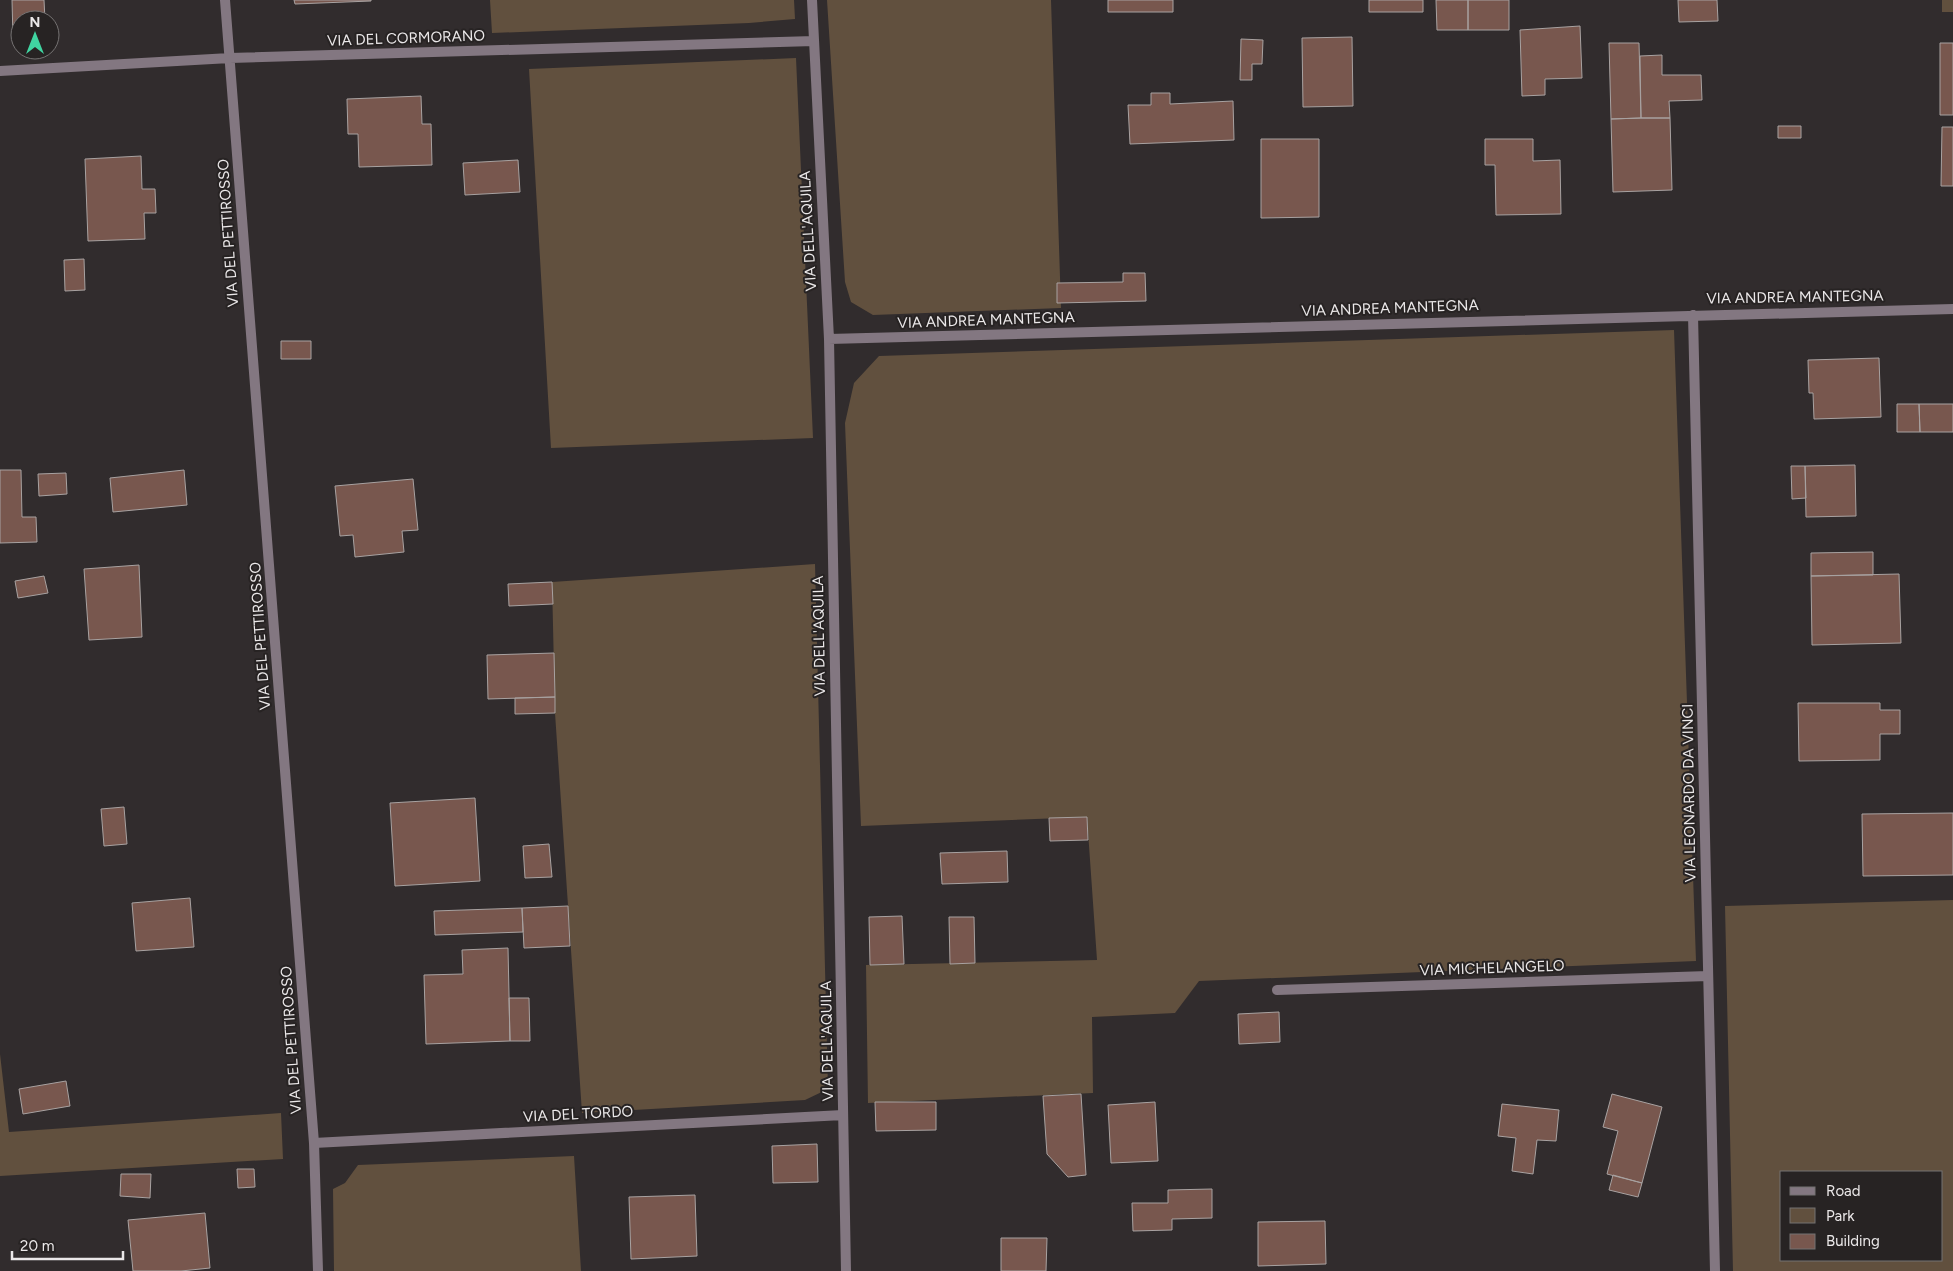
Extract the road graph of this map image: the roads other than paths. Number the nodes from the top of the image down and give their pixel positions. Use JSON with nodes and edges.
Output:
{"nodes":[{"id":1,"x":225,"y":0,"type":"edge"},
{"id":2,"x":812,"y":0,"type":"edge"},
{"id":3,"x":814,"y":41,"type":"junction"},
{"id":4,"x":230,"y":58,"type":"junction"},
{"id":5,"x":0,"y":71,"type":"edge"},
{"id":6,"x":1953,"y":309,"type":"edge"},
{"id":7,"x":1693,"y":315,"type":"junction"},
{"id":8,"x":829,"y":339,"type":"junction"},
{"id":9,"x":1708,"y":976,"type":"junction"},
{"id":10,"x":1277,"y":990,"type":"dead end"},
{"id":11,"x":843,"y":1115,"type":"junction"},
{"id":12,"x":314,"y":1143,"type":"junction"},
{"id":13,"x":318,"y":1271,"type":"edge"},
{"id":14,"x":846,"y":1271,"type":"edge"},
{"id":15,"x":1714,"y":1271,"type":"edge"}],
"edges":[{"from":1,"to":4,"type":"street","name":"VIA DEL PETTIROSSO"},
{"from":2,"to":3,"type":"street","name":"VIA DELL'AQUILA"},
{"from":3,"to":4,"type":"street","name":"VIA DEL CORMORANO"},
{"from":3,"to":8,"type":"street","name":"VIA DELL'AQUILA"},
{"from":4,"to":5,"type":"street","name":"VIA DEL CORMORANO"},
{"from":4,"to":12,"type":"street","name":"VIA DEL PETTIROSSO"},
{"from":6,"to":7,"type":"street","name":"VIA ANDREA MANTEGNA"},
{"from":7,"to":8,"type":"street","name":"VIA ANDREA MANTEGNA"},
{"from":7,"to":9,"type":"street","name":"VIA LEONARDO DA VINCI"},
{"from":8,"to":11,"type":"street","name":"VIA DELL'AQUILA"},
{"from":9,"to":10,"type":"street","name":"VIA MICHELANGELO"},
{"from":9,"to":15,"type":"street","name":"VIA LEONARDO DA VINCI"},
{"from":11,"to":12,"type":"street","name":"VIA DEL TORDO"},
{"from":11,"to":14,"type":"street","name":"VIA DELL'AQUILA"},
{"from":12,"to":13,"type":"street","name":"VIA DEL PETTIROSSO"}]}
